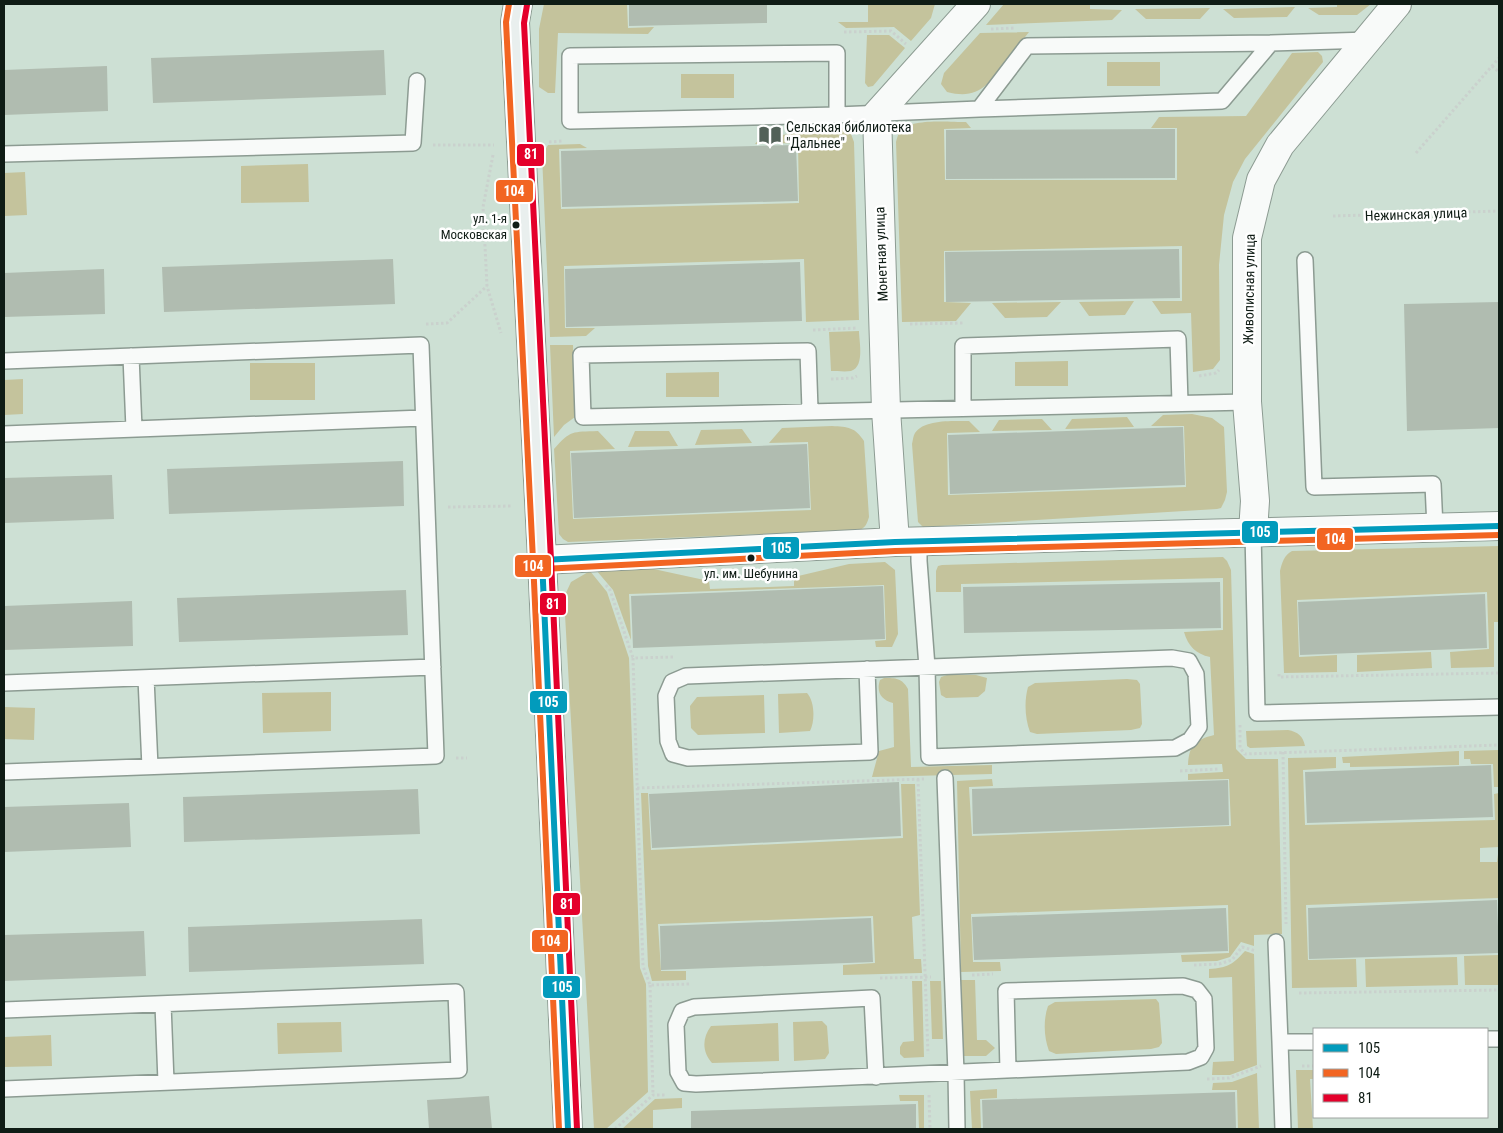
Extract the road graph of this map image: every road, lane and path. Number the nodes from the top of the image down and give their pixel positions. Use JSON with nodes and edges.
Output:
{"nodes":[{"id":1,"x":518,"y":4,"type":"edge"},
{"id":2,"x":976,"y":4,"type":"edge"},
{"id":3,"x":1398,"y":4,"type":"edge"},
{"id":4,"x":1369,"y":40,"type":"junction"},
{"id":5,"x":1271,"y":43,"type":"junction"},
{"id":6,"x":1499,"y":58,"type":"edge"},
{"id":7,"x":1492,"y":66,"type":"junction"},
{"id":8,"x":1499,"y":72,"type":"edge"},
{"id":9,"x":417,"y":81,"type":"dead end"},
{"id":10,"x":979,"y":109,"type":"junction"},
{"id":11,"x":877,"y":114,"type":"junction"},
{"id":12,"x":837,"y":115,"type":"junction"},
{"id":13,"x":563,"y":141,"type":"dead end"},
{"id":14,"x":543,"y":142,"type":"dead end"},
{"id":15,"x":413,"y":143,"type":"junction"},
{"id":16,"x":495,"y":145,"type":"dead end"},
{"id":17,"x":1416,"y":153,"type":"dead end"},
{"id":18,"x":4,"y":154,"type":"edge"},
{"id":19,"x":1499,"y":211,"type":"edge"},
{"id":20,"x":1333,"y":216,"type":"dead end"},
{"id":21,"x":1305,"y":260,"type":"dead end"},
{"id":22,"x":131,"y":356,"type":"junction"},
{"id":23,"x":4,"y":361,"type":"edge"},
{"id":24,"x":861,"y":374,"type":"dead end"},
{"id":25,"x":831,"y":379,"type":"dead end"},
{"id":26,"x":1247,"y":402,"type":"junction"},
{"id":27,"x":1180,"y":403,"type":"junction"},
{"id":28,"x":963,"y":408,"type":"junction"},
{"id":29,"x":810,"y":410,"type":"dead end"},
{"id":30,"x":886,"y":410,"type":"junction"},
{"id":31,"x":423,"y":418,"type":"junction"},
{"id":32,"x":134,"y":429,"type":"junction"},
{"id":33,"x":4,"y":434,"type":"edge"},
{"id":34,"x":514,"y":506,"type":"dead end"},
{"id":35,"x":427,"y":507,"type":"junction"},
{"id":36,"x":1499,"y":526,"type":"edge"},
{"id":37,"x":1436,"y":528,"type":"junction"},
{"id":38,"x":1253,"y":532,"type":"junction"},
{"id":39,"x":907,"y":541,"type":"junction"},
{"id":40,"x":542,"y":560,"type":"junction"},
{"id":41,"x":605,"y":584,"type":"dead end"},
{"id":42,"x":633,"y":658,"type":"dead end"},
{"id":43,"x":433,"y":667,"type":"junction"},
{"id":44,"x":927,"y":667,"type":"junction"},
{"id":45,"x":1279,"y":667,"type":"dead end"},
{"id":46,"x":867,"y":669,"type":"junction"},
{"id":47,"x":1499,"y":674,"type":"edge"},
{"id":48,"x":146,"y":678,"type":"junction"},
{"id":49,"x":4,"y":683,"type":"edge"},
{"id":50,"x":1499,"y":707,"type":"edge"},
{"id":51,"x":1240,"y":720,"type":"dead end"},
{"id":52,"x":1499,"y":745,"type":"edge"},
{"id":53,"x":1283,"y":752,"type":"junction"},
{"id":54,"x":150,"y":767,"type":"junction"},
{"id":55,"x":4,"y":772,"type":"edge"},
{"id":56,"x":946,"y":778,"type":"dead end"},
{"id":57,"x":918,"y":779,"type":"dead end"},
{"id":58,"x":637,"y":788,"type":"dead end"},
{"id":59,"x":1286,"y":926,"type":"dead end"},
{"id":60,"x":1276,"y":942,"type":"dead end"},
{"id":61,"x":1277,"y":957,"type":"junction"},
{"id":62,"x":1189,"y":966,"type":"dead end"},
{"id":63,"x":1001,"y":974,"type":"dead end"},
{"id":64,"x":952,"y":976,"type":"junction"},
{"id":65,"x":925,"y":977,"type":"junction"},
{"id":66,"x":876,"y":978,"type":"dead end"},
{"id":67,"x":699,"y":984,"type":"dead end"},
{"id":68,"x":650,"y":985,"type":"junction"},
{"id":69,"x":1499,"y":990,"type":"edge"},
{"id":70,"x":1297,"y":994,"type":"dead end"},
{"id":71,"x":163,"y":1004,"type":"junction"},
{"id":72,"x":4,"y":1010,"type":"edge"},
{"id":73,"x":1280,"y":1042,"type":"junction"},
{"id":74,"x":1313,"y":1042,"type":"edge"},
{"id":75,"x":1281,"y":1059,"type":"junction"},
{"id":76,"x":1008,"y":1070,"type":"junction"},
{"id":77,"x":956,"y":1073,"type":"junction"},
{"id":78,"x":928,"y":1075,"type":"junction"},
{"id":79,"x":876,"y":1077,"type":"junction"},
{"id":80,"x":1229,"y":1078,"type":"dead end"},
{"id":81,"x":166,"y":1082,"type":"junction"},
{"id":82,"x":4,"y":1089,"type":"edge"},
{"id":83,"x":568,"y":1129,"type":"edge"},
{"id":84,"x":615,"y":1129,"type":"edge"},
{"id":85,"x":930,"y":1129,"type":"edge"},
{"id":86,"x":957,"y":1129,"type":"edge"},
{"id":87,"x":1283,"y":1129,"type":"edge"}],
"edges":[{"from":1,"to":40,"type":"street"},
{"from":2,"to":11,"type":"street"},
{"from":3,"to":4,"type":"street","name":"Живописная улица"},
{"from":4,"to":5,"type":"lane"},
{"from":4,"to":26,"type":"street","name":"Живописная улица"},
{"from":5,"to":10,"type":"lane"},
{"from":5,"to":10,"type":"lane"},
{"from":6,"to":7,"type":"path"},
{"from":7,"to":8,"type":"path"},
{"from":7,"to":17,"type":"path"},
{"from":9,"to":15,"type":"lane"},
{"from":10,"to":11,"type":"lane"},
{"from":11,"to":12,"type":"lane"},
{"from":11,"to":30,"type":"street","name":"Монетная улица"},
{"from":12,"to":12,"type":"lane"},
{"from":13,"to":14,"type":"path"},
{"from":15,"to":16,"type":"path"},
{"from":15,"to":18,"type":"lane"},
{"from":19,"to":20,"type":"path","name":"Нежинская улица"},
{"from":21,"to":37,"type":"lane"},
{"from":22,"to":23,"type":"lane"},
{"from":22,"to":31,"type":"lane"},
{"from":22,"to":32,"type":"lane"},
{"from":24,"to":25,"type":"path"},
{"from":26,"to":27,"type":"lane"},
{"from":26,"to":38,"type":"street","name":"Живописная улица"},
{"from":27,"to":28,"type":"lane"},
{"from":27,"to":28,"type":"lane"},
{"from":28,"to":30,"type":"lane"},
{"from":29,"to":30,"type":"lane"},
{"from":30,"to":39,"type":"street","name":"Монетная улица"},
{"from":31,"to":32,"type":"lane"},
{"from":31,"to":35,"type":"lane"},
{"from":32,"to":33,"type":"lane"},
{"from":34,"to":35,"type":"path"},
{"from":35,"to":43,"type":"lane"},
{"from":36,"to":37,"type":"street"},
{"from":37,"to":38,"type":"street"},
{"from":38,"to":39,"type":"street"},
{"from":38,"to":50,"type":"lane"},
{"from":39,"to":40,"type":"street"},
{"from":39,"to":44,"type":"lane"},
{"from":40,"to":83,"type":"street"},
{"from":41,"to":42,"type":"path"},
{"from":43,"to":48,"type":"lane"},
{"from":43,"to":54,"type":"lane"},
{"from":44,"to":44,"type":"lane"},
{"from":44,"to":46,"type":"lane"},
{"from":45,"to":47,"type":"path"},
{"from":46,"to":46,"type":"lane"},
{"from":48,"to":49,"type":"lane"},
{"from":48,"to":54,"type":"lane"},
{"from":51,"to":53,"type":"path"},
{"from":52,"to":53,"type":"path"},
{"from":53,"to":59,"type":"path"},
{"from":54,"to":55,"type":"lane"},
{"from":56,"to":64,"type":"lane"},
{"from":57,"to":65,"type":"path"},
{"from":58,"to":68,"type":"path"},
{"from":60,"to":61,"type":"lane"},
{"from":61,"to":62,"type":"path"},
{"from":61,"to":73,"type":"lane"},
{"from":63,"to":64,"type":"path"},
{"from":64,"to":65,"type":"path"},
{"from":64,"to":77,"type":"lane"},
{"from":65,"to":66,"type":"path"},
{"from":65,"to":78,"type":"path"},
{"from":67,"to":68,"type":"path"},
{"from":68,"to":84,"type":"path"},
{"from":69,"to":70,"type":"path"},
{"from":71,"to":72,"type":"lane"},
{"from":71,"to":81,"type":"lane"},
{"from":71,"to":81,"type":"lane"},
{"from":73,"to":74,"type":"lane"},
{"from":73,"to":75,"type":"lane"},
{"from":75,"to":80,"type":"path"},
{"from":75,"to":87,"type":"lane"},
{"from":76,"to":76,"type":"lane"},
{"from":76,"to":77,"type":"lane"},
{"from":77,"to":78,"type":"lane"},
{"from":77,"to":86,"type":"lane"},
{"from":78,"to":79,"type":"lane"},
{"from":78,"to":85,"type":"path"},
{"from":79,"to":79,"type":"lane"},
{"from":81,"to":82,"type":"lane"}]}
